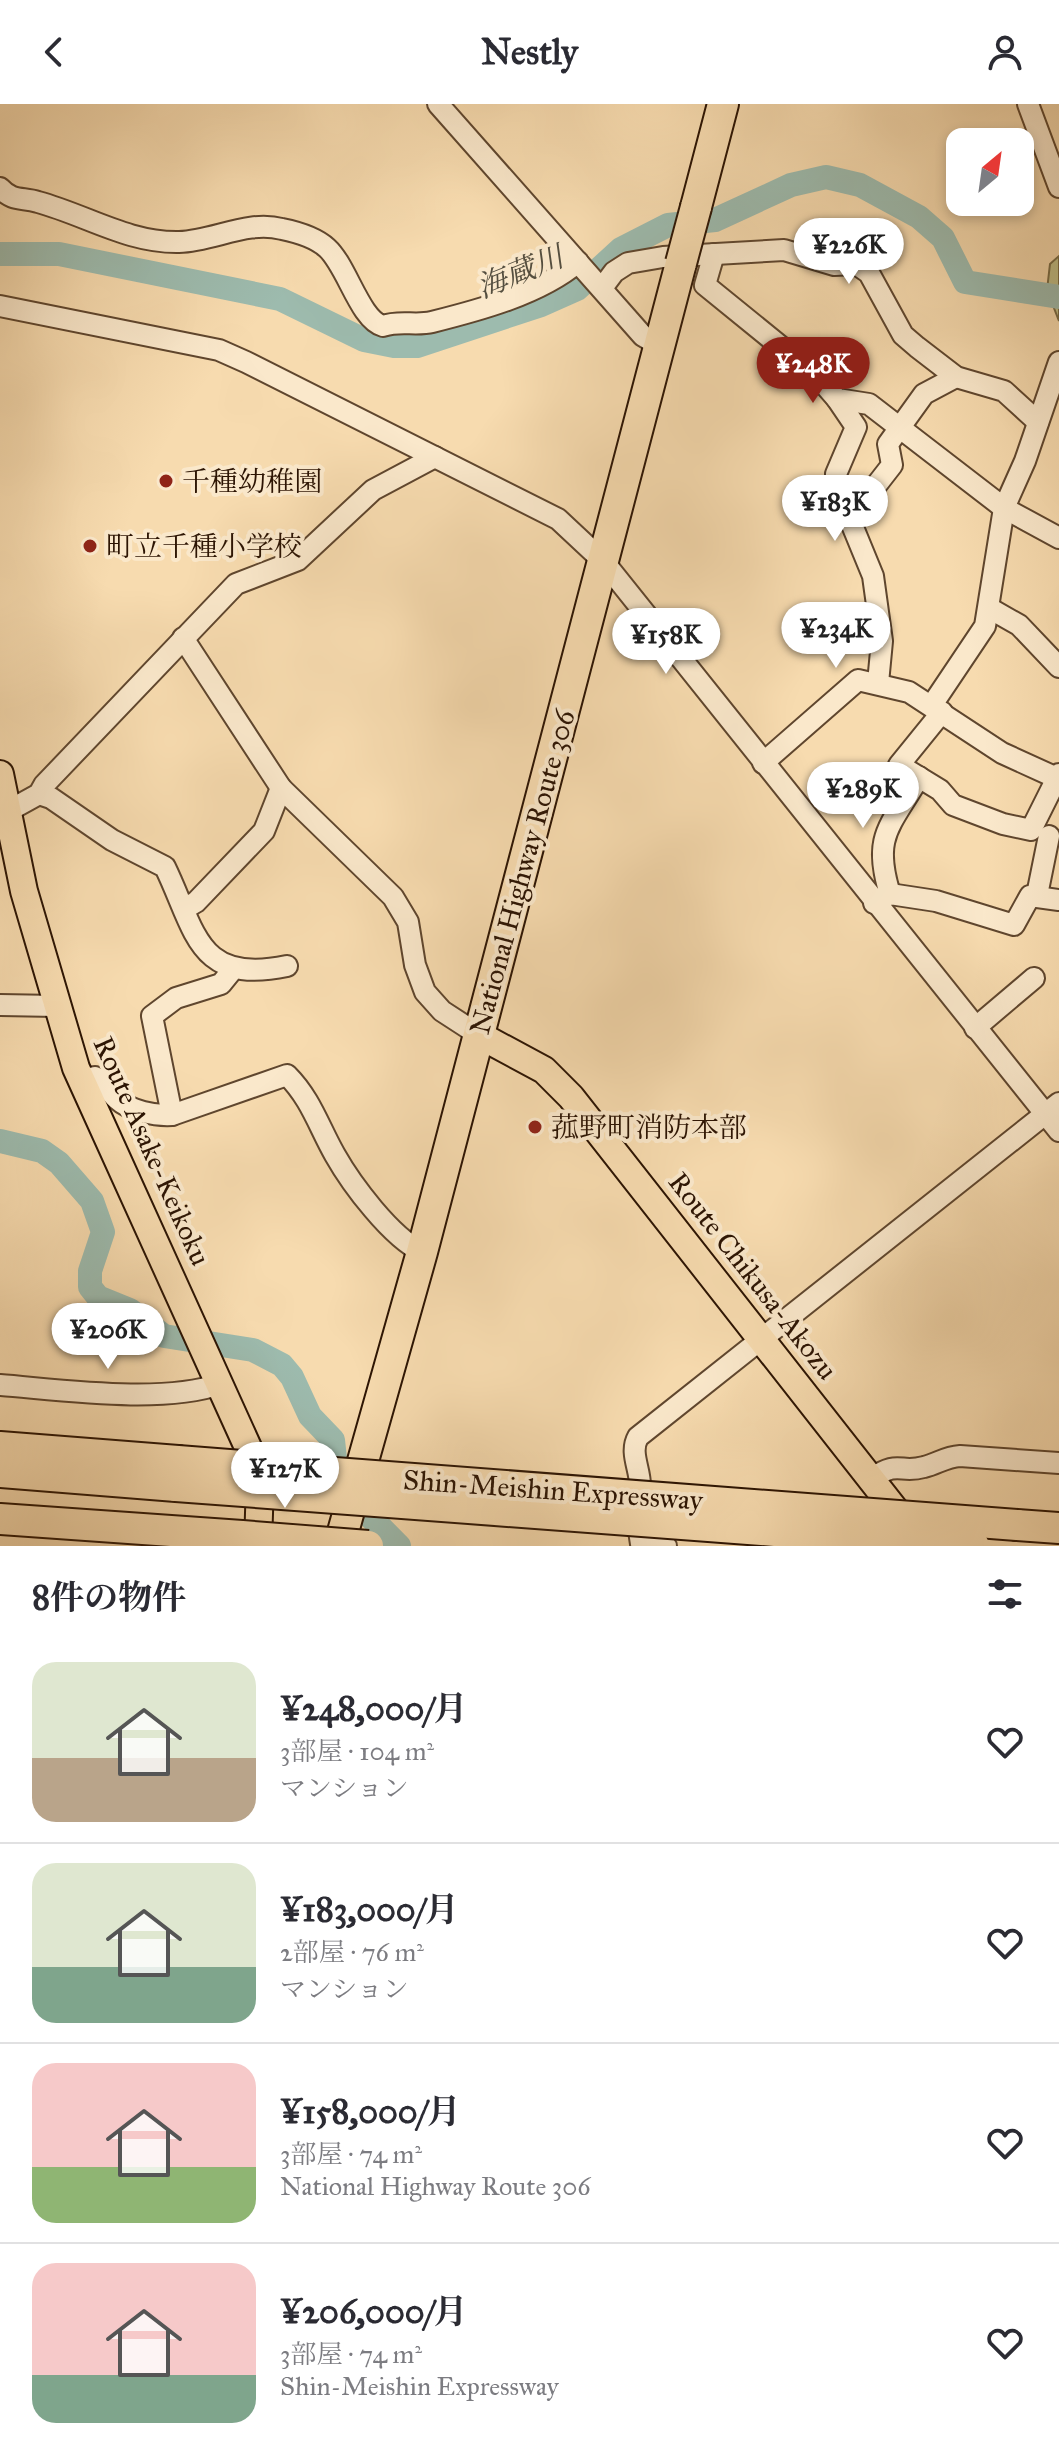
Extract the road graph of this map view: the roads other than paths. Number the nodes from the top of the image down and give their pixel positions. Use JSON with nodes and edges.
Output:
{"nodes":[{"id":1,"x":438,"y":104,"type":"edge"},
{"id":2,"x":723,"y":104,"type":"edge"},
{"id":3,"x":1028,"y":104,"type":"edge"},
{"id":4,"x":1059,"y":187,"type":"edge"},
{"id":5,"x":0,"y":188,"type":"edge"},
{"id":6,"x":714,"y":254,"type":"junction"},
{"id":7,"x":580,"y":264,"type":"junction"},
{"id":8,"x":601,"y":286,"type":"junction"},
{"id":9,"x":0,"y":306,"type":"edge"},
{"id":10,"x":660,"y":346,"type":"junction"},
{"id":11,"x":1059,"y":362,"type":"edge"},
{"id":12,"x":956,"y":377,"type":"junction"},
{"id":13,"x":837,"y":399,"type":"junction"},
{"id":14,"x":1038,"y":422,"type":"junction"},
{"id":15,"x":901,"y":425,"type":"junction"},
{"id":16,"x":435,"y":457,"type":"junction"},
{"id":17,"x":1004,"y":508,"type":"junction"},
{"id":18,"x":846,"y":511,"type":"junction"},
{"id":19,"x":1059,"y":538,"type":"edge"},
{"id":20,"x":604,"y":562,"type":"junction"},
{"id":21,"x":989,"y":608,"type":"junction"},
{"id":22,"x":183,"y":638,"type":"junction"},
{"id":23,"x":1059,"y":667,"type":"edge"},
{"id":24,"x":878,"y":683,"type":"junction"},
{"id":25,"x":937,"y":708,"type":"junction"},
{"id":26,"x":763,"y":763,"type":"junction"},
{"id":27,"x":0,"y":774,"type":"edge"},
{"id":28,"x":919,"y":777,"type":"junction"},
{"id":29,"x":1058,"y":777,"type":"edge"},
{"id":30,"x":281,"y":788,"type":"junction"},
{"id":31,"x":39,"y":794,"type":"junction"},
{"id":32,"x":8,"y":823,"type":"edge"},
{"id":33,"x":1046,"y":835,"type":"edge"},
{"id":34,"x":1037,"y":895,"type":"junction"},
{"id":35,"x":882,"y":899,"type":"junction"},
{"id":36,"x":1059,"y":900,"type":"edge"},
{"id":37,"x":184,"y":909,"type":"junction"},
{"id":38,"x":287,"y":966,"type":"dead end"},
{"id":39,"x":234,"y":968,"type":"junction"},
{"id":40,"x":1034,"y":978,"type":"dead end"},
{"id":41,"x":0,"y":1005,"type":"edge"},
{"id":42,"x":57,"y":1006,"type":"junction"},
{"id":43,"x":975,"y":1028,"type":"junction"},
{"id":44,"x":479,"y":1035,"type":"junction"},
{"id":45,"x":82,"y":1080,"type":"junction"},
{"id":46,"x":1052,"y":1109,"type":"edge"},
{"id":47,"x":172,"y":1115,"type":"junction"},
{"id":48,"x":1059,"y":1131,"type":"edge"},
{"id":49,"x":422,"y":1252,"type":"junction"},
{"id":50,"x":762,"y":1339,"type":"junction"},
{"id":51,"x":220,"y":1384,"type":"junction"},
{"id":52,"x":0,"y":1385,"type":"edge"},
{"id":53,"x":0,"y":1447,"type":"edge"},
{"id":54,"x":1059,"y":1463,"type":"edge"},
{"id":55,"x":0,"y":1472,"type":"edge"},
{"id":56,"x":177,"y":1474,"type":"junction"},
{"id":57,"x":870,"y":1479,"type":"junction"},
{"id":58,"x":0,"y":1519,"type":"edge"},
{"id":59,"x":1059,"y":1528,"type":"edge"},
{"id":60,"x":250,"y":1541,"type":"edge"},
{"id":61,"x":339,"y":1546,"type":"edge"},
{"id":62,"x":368,"y":1546,"type":"edge"},
{"id":63,"x":666,"y":1546,"type":"edge"},
{"id":64,"x":923,"y":1546,"type":"edge"},
{"id":65,"x":974,"y":1546,"type":"edge"}],
"edges":[{"from":1,"to":7,"type":"street"},
{"from":2,"to":10,"type":"highway","name":"National Highway Route 306","bridge":true},
{"from":3,"to":4,"type":"street"},
{"from":5,"to":7,"type":"street"},
{"from":6,"to":8,"type":"street"},
{"from":6,"to":12,"type":"street"},
{"from":6,"to":13,"type":"street"},
{"from":7,"to":8,"type":"street"},
{"from":8,"to":10,"type":"street"},
{"from":9,"to":16,"type":"street"},
{"from":10,"to":20,"type":"highway","name":"National Highway Route 306"},
{"from":11,"to":14,"type":"street"},
{"from":12,"to":14,"type":"street"},
{"from":12,"to":15,"type":"street"},
{"from":13,"to":15,"type":"street"},
{"from":13,"to":18,"type":"street"},
{"from":14,"to":17,"type":"street"},
{"from":15,"to":17,"type":"street"},
{"from":15,"to":18,"type":"street"},
{"from":16,"to":20,"type":"street"},
{"from":16,"to":22,"type":"street"},
{"from":17,"to":19,"type":"street"},
{"from":17,"to":21,"type":"street"},
{"from":18,"to":24,"type":"street"},
{"from":20,"to":26,"type":"street"},
{"from":20,"to":44,"type":"highway","name":"National Highway Route 306"},
{"from":21,"to":23,"type":"street"},
{"from":21,"to":25,"type":"street"},
{"from":22,"to":30,"type":"street"},
{"from":22,"to":31,"type":"street"},
{"from":24,"to":25,"type":"street"},
{"from":24,"to":26,"type":"street"},
{"from":25,"to":28,"type":"street"},
{"from":25,"to":29,"type":"street"},
{"from":26,"to":35,"type":"street"},
{"from":27,"to":32,"type":"main road","name":"Route Asake-Keikoku"},
{"from":28,"to":33,"type":"street"},
{"from":28,"to":35,"type":"street"},
{"from":29,"to":33,"type":"street"},
{"from":30,"to":37,"type":"street"},
{"from":30,"to":44,"type":"street"},
{"from":31,"to":32,"type":"street"},
{"from":31,"to":37,"type":"street"},
{"from":32,"to":42,"type":"main road","name":"Route Asake-Keikoku"},
{"from":33,"to":34,"type":"street"},
{"from":34,"to":35,"type":"street"},
{"from":34,"to":36,"type":"street"},
{"from":35,"to":43,"type":"street"},
{"from":37,"to":39,"type":"street"},
{"from":38,"to":39,"type":"street"},
{"from":39,"to":47,"type":"street"},
{"from":40,"to":43,"type":"street"},
{"from":41,"to":42,"type":"street"},
{"from":42,"to":45,"type":"main road","name":"Route Asake-Keikoku"},
{"from":43,"to":46,"type":"street"},
{"from":44,"to":49,"type":"highway","name":"National Highway Route 306"},
{"from":44,"to":50,"type":"main road","name":"Route Chikusa-Akozu"},
{"from":45,"to":47,"type":"street"},
{"from":45,"to":51,"type":"main road","name":"Route Asake-Keikoku"},
{"from":46,"to":48,"type":"street"},
{"from":46,"to":50,"type":"street"},
{"from":47,"to":49,"type":"street"},
{"from":49,"to":61,"type":"highway","name":"National Highway Route 306"},
{"from":50,"to":57,"type":"main road","name":"Route Chikusa-Akozu"},
{"from":50,"to":63,"type":"street"},
{"from":51,"to":52,"type":"street"},
{"from":51,"to":60,"type":"main road","name":"Route Asake-Keikoku"},
{"from":53,"to":56,"type":"highway","name":"Shin-Meishin Expressway"},
{"from":54,"to":57,"type":"street"},
{"from":55,"to":56,"type":"highway","name":"Shin-Meishin Expressway"},
{"from":56,"to":59,"type":"highway","name":"Shin-Meishin Expressway","bridge":true},
{"from":56,"to":65,"type":"highway","name":"Shin-Meishin Expressway","bridge":true},
{"from":57,"to":64,"type":"main road","name":"Route Chikusa-Akozu"},
{"from":58,"to":60,"type":"highway"},
{"from":60,"to":62,"type":"highway","bridge":true}]}
